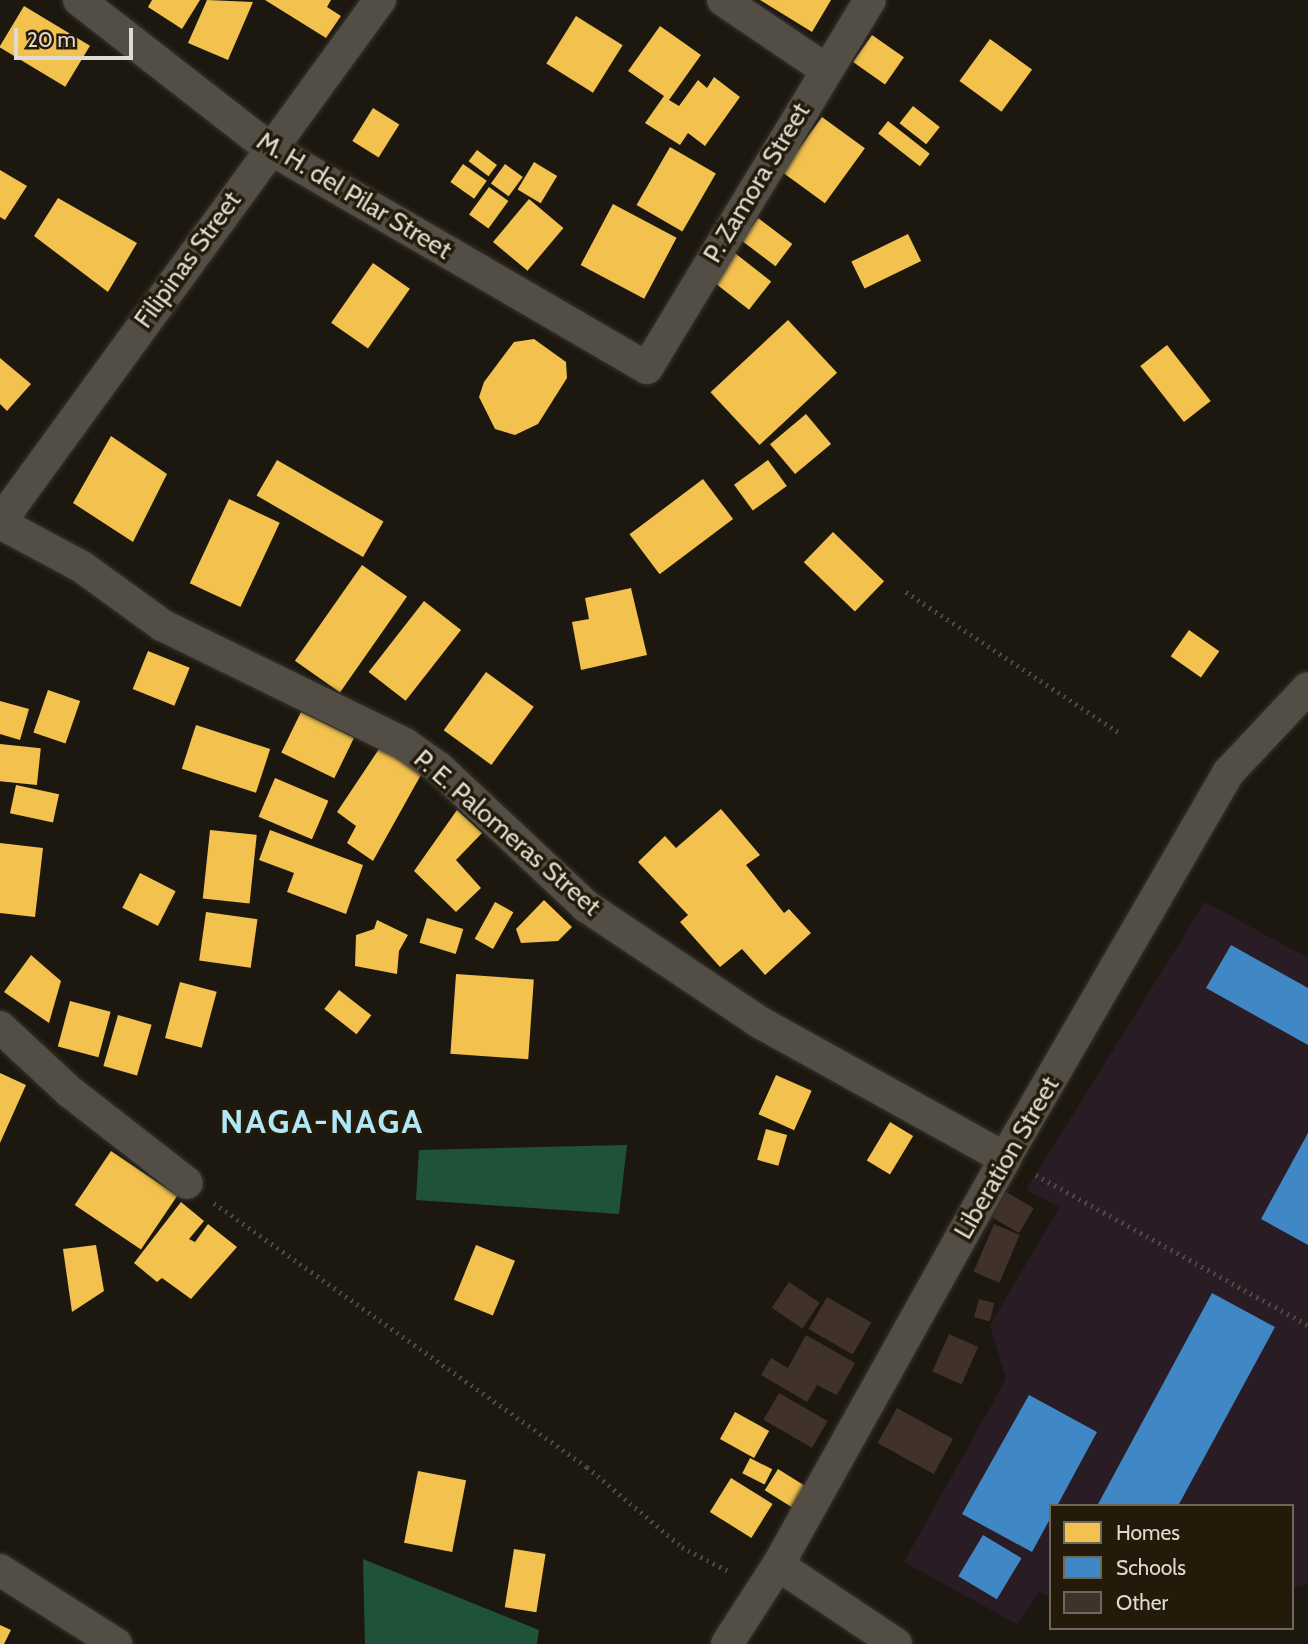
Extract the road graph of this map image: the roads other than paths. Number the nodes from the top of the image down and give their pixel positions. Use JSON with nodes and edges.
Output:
{"nodes":[{"id":1,"x":79,"y":0,"type":"edge"},
{"id":2,"x":380,"y":0,"type":"edge"},
{"id":3,"x":723,"y":0,"type":"edge"},
{"id":4,"x":870,"y":0,"type":"edge"},
{"id":5,"x":825,"y":69,"type":"junction"},
{"id":6,"x":269,"y":148,"type":"junction"},
{"id":7,"x":647,"y":368,"type":"joint"},
{"id":8,"x":0,"y":522,"type":"edge"},
{"id":9,"x":1308,"y":688,"type":"edge"},
{"id":10,"x":0,"y":1027,"type":"edge"},
{"id":11,"x":1006,"y":1158,"type":"junction"},
{"id":12,"x":187,"y":1183,"type":"road end"},
{"id":13,"x":778,"y":1565,"type":"junction"},
{"id":14,"x":0,"y":1570,"type":"edge"},
{"id":15,"x":116,"y":1644,"type":"edge"},
{"id":16,"x":727,"y":1644,"type":"edge"},
{"id":17,"x":896,"y":1644,"type":"edge"}],
"edges":[{"from":1,"to":6,"type":"street","name":"M. H. del Pilar Street"},
{"from":2,"to":6,"type":"street","name":"Filipinas Street"},
{"from":3,"to":5,"type":"street"},
{"from":4,"to":5,"type":"street","name":"P. Zamora Street"},
{"from":5,"to":7,"type":"street","name":"P. Zamora Street"},
{"from":6,"to":7,"type":"street","name":"M. H. del Pilar Street"},
{"from":6,"to":8,"type":"street","name":"Filipinas Street"},
{"from":8,"to":11,"type":"street","name":"P. E. Palomeras Street"},
{"from":9,"to":11,"type":"street","name":"Liberation Street"},
{"from":10,"to":12,"type":"street"},
{"from":11,"to":13,"type":"street","name":"Liberation Street"},
{"from":13,"to":16,"type":"street","name":"Liberation Street"},
{"from":13,"to":17,"type":"street"},
{"from":14,"to":15,"type":"street"}]}
